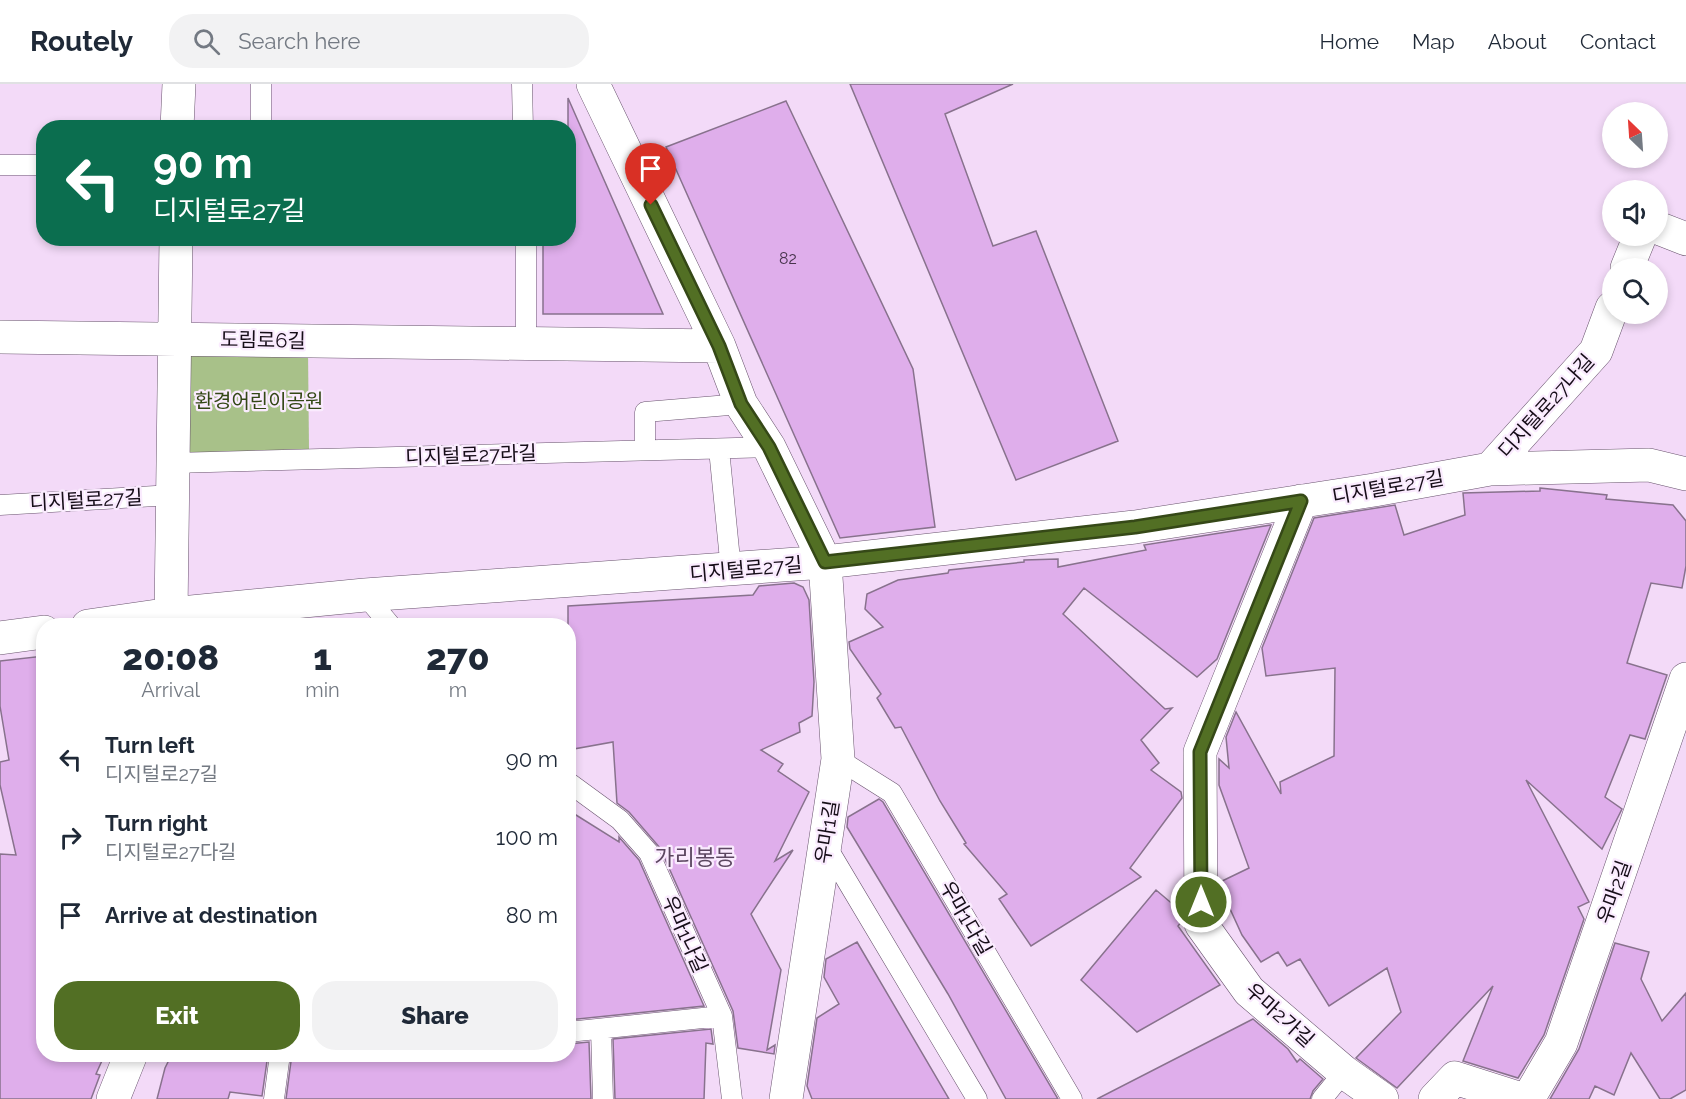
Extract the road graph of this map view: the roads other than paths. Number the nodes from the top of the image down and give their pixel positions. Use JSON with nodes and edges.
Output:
{"nodes":[{"id":1,"x":179,"y":84,"type":"edge"},
{"id":2,"x":261,"y":84,"type":"edge"},
{"id":3,"x":522,"y":84,"type":"edge"},
{"id":4,"x":593,"y":84,"type":"edge"},
{"id":5,"x":177,"y":120,"type":"edge"},
{"id":6,"x":261,"y":120,"type":"edge"},
{"id":7,"x":523,"y":120,"type":"edge"},
{"id":8,"x":0,"y":165,"type":"edge"},
{"id":9,"x":36,"y":165,"type":"edge"},
{"id":10,"x":1668,"y":232,"type":"edge"},
{"id":11,"x":1686,"y":239,"type":"edge"},
{"id":12,"x":176,"y":246,"type":"edge"},
{"id":13,"x":526,"y":246,"type":"edge"},
{"id":14,"x":1606,"y":324,"type":"edge"},
{"id":15,"x":0,"y":337,"type":"edge"},
{"id":16,"x":174,"y":339,"type":"junction"},
{"id":17,"x":526,"y":344,"type":"junction"},
{"id":18,"x":719,"y":346,"type":"junction"},
{"id":19,"x":741,"y":404,"type":"junction"},
{"id":20,"x":769,"y":447,"type":"junction"},
{"id":21,"x":719,"y":448,"type":"junction"},
{"id":22,"x":645,"y":450,"type":"junction"},
{"id":23,"x":1686,"y":461,"type":"edge"},
{"id":24,"x":173,"y":463,"type":"junction"},
{"id":25,"x":1649,"y":465,"type":"junction"},
{"id":26,"x":1490,"y":469,"type":"junction"},
{"id":27,"x":1686,"y":474,"type":"edge"},
{"id":28,"x":173,"y":495,"type":"junction"},
{"id":29,"x":1301,"y":501,"type":"junction"},
{"id":30,"x":0,"y":506,"type":"edge"},
{"id":31,"x":825,"y":562,"type":"junction"},
{"id":32,"x":731,"y":570,"type":"junction"},
{"id":33,"x":365,"y":595,"type":"junction"},
{"id":34,"x":313,"y":613,"type":"edge"},
{"id":35,"x":171,"y":614,"type":"junction"},
{"id":36,"x":143,"y":618,"type":"edge"},
{"id":37,"x":384,"y":618,"type":"edge"},
{"id":38,"x":36,"y":633,"type":"edge"},
{"id":39,"x":0,"y":638,"type":"edge"},
{"id":40,"x":1686,"y":679,"type":"edge"},
{"id":41,"x":838,"y":759,"type":"junction"},
{"id":42,"x":576,"y":788,"type":"edge"},
{"id":43,"x":825,"y":844,"type":"junction"},
{"id":44,"x":722,"y":1016,"type":"junction"},
{"id":45,"x":601,"y":1029,"type":"junction"},
{"id":46,"x":576,"y":1031,"type":"edge"},
{"id":47,"x":128,"y":1062,"type":"edge"},
{"id":48,"x":279,"y":1062,"type":"edge"},
{"id":49,"x":1344,"y":1072,"type":"junction"},
{"id":50,"x":113,"y":1099,"type":"edge"},
{"id":51,"x":274,"y":1099,"type":"edge"},
{"id":52,"x":603,"y":1099,"type":"edge"},
{"id":53,"x":732,"y":1099,"type":"edge"},
{"id":54,"x":786,"y":1099,"type":"edge"},
{"id":55,"x":977,"y":1099,"type":"edge"},
{"id":56,"x":1072,"y":1099,"type":"edge"},
{"id":57,"x":1322,"y":1099,"type":"edge"},
{"id":58,"x":1382,"y":1099,"type":"edge"},
{"id":59,"x":1436,"y":1099,"type":"edge"},
{"id":60,"x":1521,"y":1099,"type":"edge"},
{"id":61,"x":1528,"y":1099,"type":"edge"}],
"edges":[{"from":1,"to":5,"type":"street"},
{"from":2,"to":6,"type":"lane"},
{"from":3,"to":7,"type":"lane"},
{"from":4,"to":18,"type":"street"},
{"from":8,"to":9,"type":"lane"},
{"from":10,"to":11,"type":"street"},
{"from":12,"to":16,"type":"street"},
{"from":13,"to":17,"type":"lane"},
{"from":14,"to":26,"type":"street","name":"디지털로27나길"},
{"from":15,"to":16,"type":"street","name":"도림로6길"},
{"from":16,"to":17,"type":"street","name":"도림로6길"},
{"from":16,"to":24,"type":"street"},
{"from":17,"to":18,"type":"street","name":"도림로6길"},
{"from":18,"to":19,"type":"street"},
{"from":19,"to":20,"type":"street"},
{"from":19,"to":22,"type":"lane"},
{"from":20,"to":21,"type":"lane","name":"디지털로27라길"},
{"from":20,"to":31,"type":"street"},
{"from":21,"to":22,"type":"lane","name":"디지털로27라길"},
{"from":21,"to":32,"type":"lane"},
{"from":22,"to":24,"type":"lane","name":"디지털로27라길"},
{"from":23,"to":25,"type":"street"},
{"from":24,"to":28,"type":"street"},
{"from":25,"to":26,"type":"street","name":"디지털로27길"},
{"from":25,"to":27,"type":"street","name":"디지털로27길"},
{"from":26,"to":29,"type":"street","name":"디지털로27길"},
{"from":28,"to":30,"type":"lane","name":"디지털로27길"},
{"from":28,"to":35,"type":"street"},
{"from":29,"to":31,"type":"street","name":"디지털로27길"},
{"from":29,"to":49,"type":"street","name":"우마2가길"},
{"from":31,"to":32,"type":"street","name":"디지털로27길"},
{"from":31,"to":41,"type":"street","name":"우마1길"},
{"from":32,"to":33,"type":"street","name":"디지털로27길"},
{"from":33,"to":34,"type":"street","name":"디지털로27길"},
{"from":33,"to":37,"type":"lane"},
{"from":34,"to":35,"type":"street","name":"디지털로27길"},
{"from":35,"to":36,"type":"street","name":"디지털로27길"},
{"from":38,"to":39,"type":"street"},
{"from":40,"to":61,"type":"street","name":"우마2길"},
{"from":41,"to":43,"type":"street","name":"우마1길"},
{"from":41,"to":56,"type":"lane","name":"우마1다길"},
{"from":42,"to":44,"type":"lane","name":"우마1나길"},
{"from":43,"to":54,"type":"street","name":"우마1길"},
{"from":43,"to":55,"type":"lane"},
{"from":44,"to":45,"type":"lane"},
{"from":44,"to":53,"type":"lane","name":"우마1나길"},
{"from":45,"to":46,"type":"lane"},
{"from":45,"to":52,"type":"lane"},
{"from":47,"to":50,"type":"street"},
{"from":48,"to":51,"type":"lane"},
{"from":49,"to":57,"type":"lane"},
{"from":49,"to":58,"type":"street","name":"우마2가길"},
{"from":59,"to":60,"type":"street"}]}
